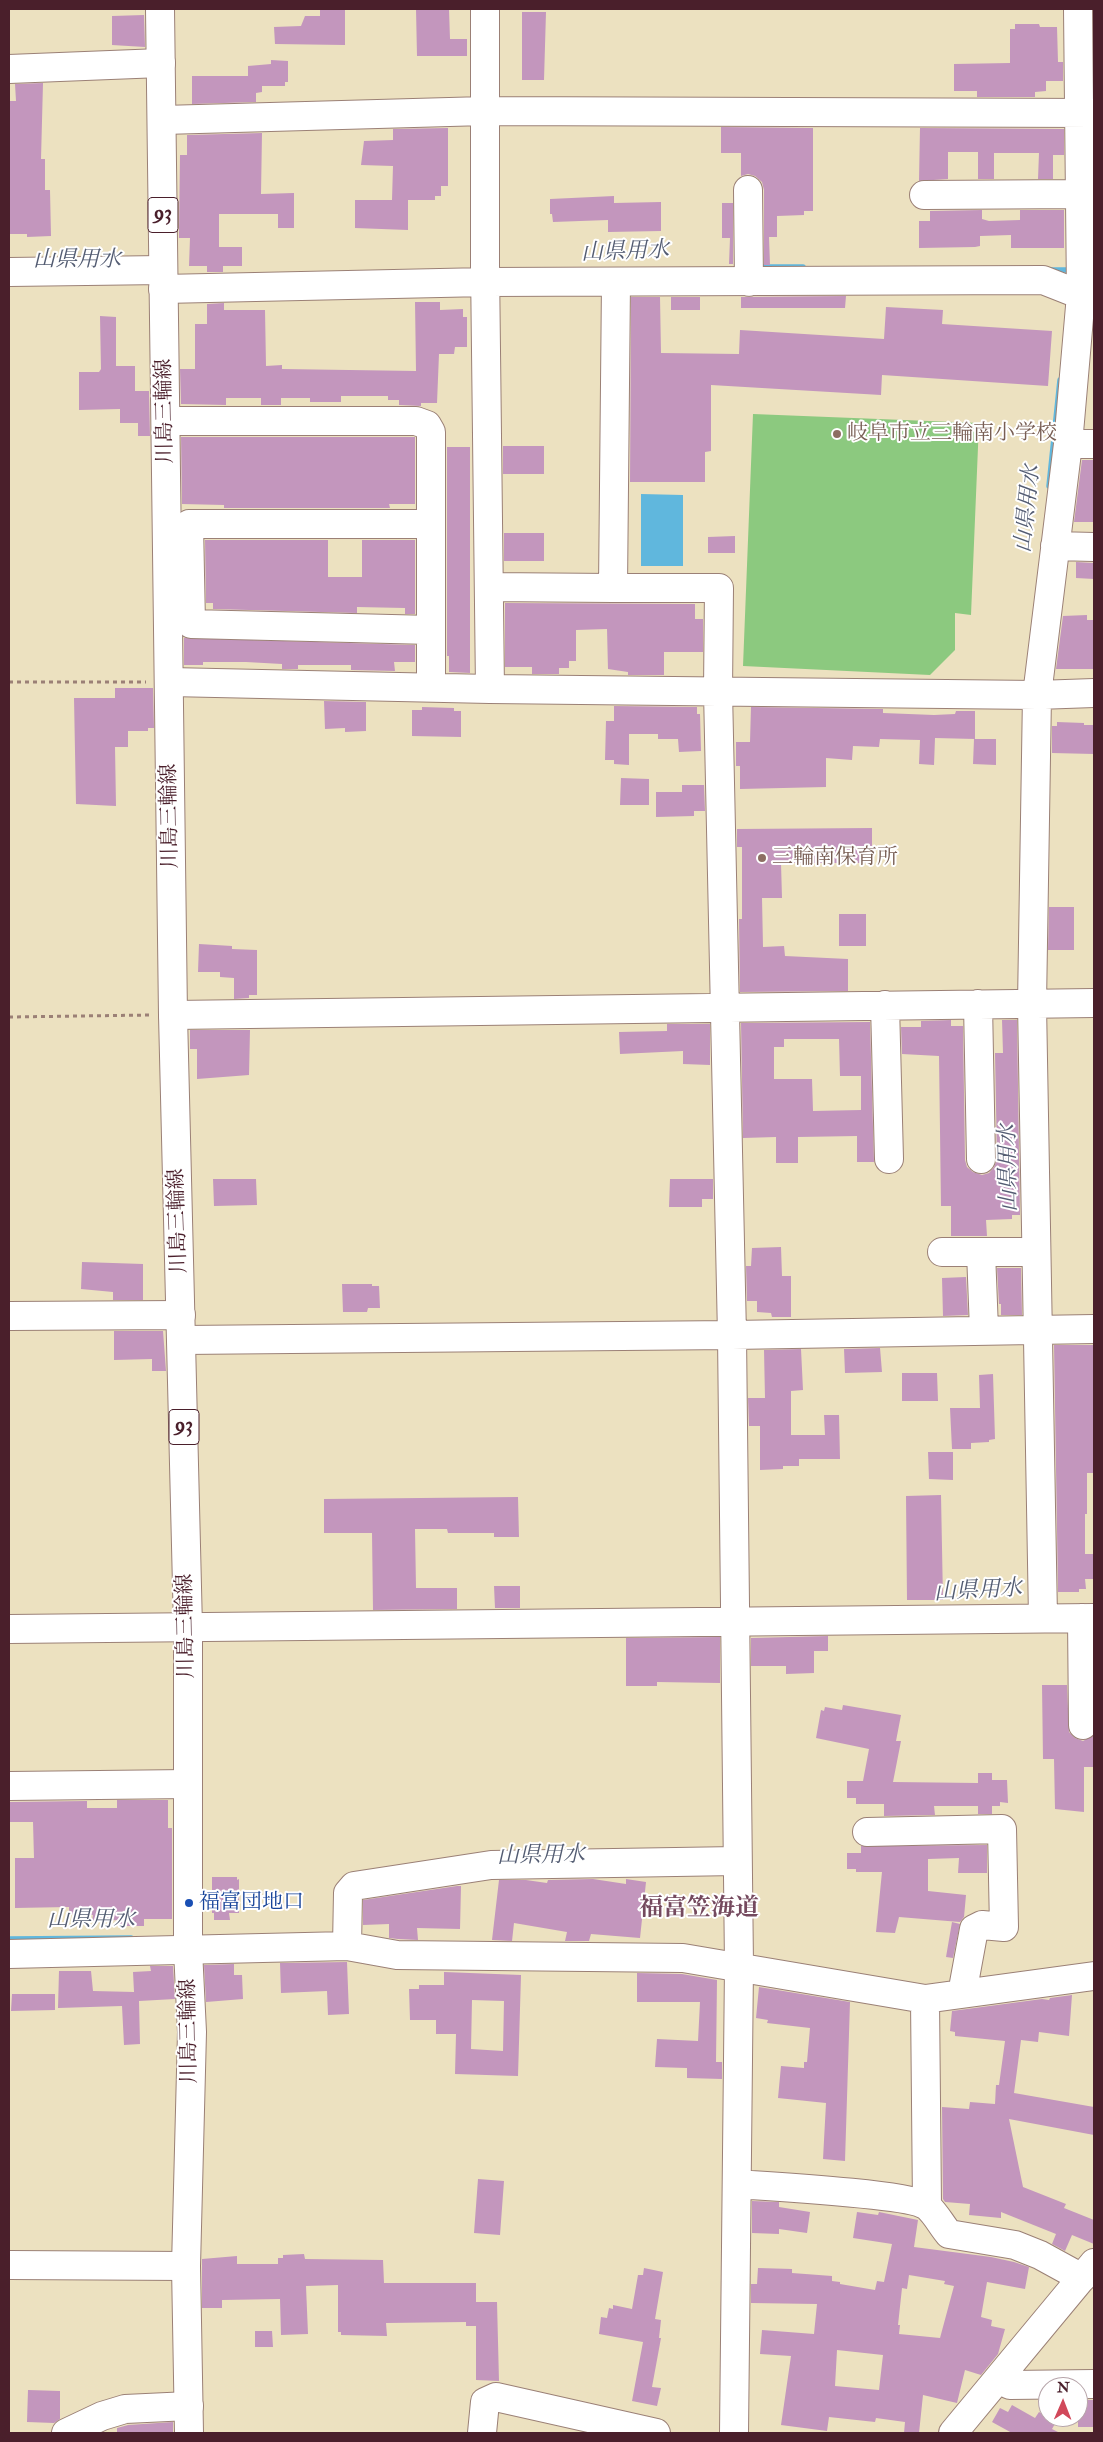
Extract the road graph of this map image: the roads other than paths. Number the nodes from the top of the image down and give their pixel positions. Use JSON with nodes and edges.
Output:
{"nodes":[{"id":1,"x":160,"y":9,"type":"edge"},
{"id":2,"x":485,"y":9,"type":"edge"},
{"id":3,"x":1078,"y":9,"type":"edge"},
{"id":4,"x":161,"y":64,"type":"junction"},
{"id":5,"x":9,"y":69,"type":"edge"},
{"id":6,"x":486,"y":112,"type":"junction"},
{"id":7,"x":1087,"y":113,"type":"edge"},
{"id":8,"x":163,"y":120,"type":"junction"},
{"id":9,"x":748,"y":190,"type":"dead end"},
{"id":10,"x":1080,"y":194,"type":"junction"},
{"id":11,"x":924,"y":195,"type":"dead end"},
{"id":12,"x":9,"y":272,"type":"edge"},
{"id":13,"x":485,"y":275,"type":"junction"},
{"id":14,"x":163,"y":279,"type":"junction"},
{"id":15,"x":616,"y":282,"type":"junction"},
{"id":16,"x":749,"y":282,"type":"junction"},
{"id":17,"x":1088,"y":294,"type":"edge"},
{"id":18,"x":166,"y":421,"type":"junction"},
{"id":19,"x":1081,"y":444,"type":"edge"},
{"id":20,"x":430,"y":524,"type":"junction"},
{"id":21,"x":1055,"y":546,"type":"junction"},
{"id":22,"x":1094,"y":547,"type":"edge"},
{"id":23,"x":489,"y":587,"type":"junction"},
{"id":24,"x":612,"y":588,"type":"junction"},
{"id":25,"x":430,"y":630,"type":"junction"},
{"id":26,"x":170,"y":682,"type":"junction"},
{"id":27,"x":431,"y":687,"type":"junction"},
{"id":28,"x":490,"y":689,"type":"junction"},
{"id":29,"x":718,"y":691,"type":"junction"},
{"id":30,"x":1094,"y":693,"type":"edge"},
{"id":31,"x":1037,"y":695,"type":"junction"},
{"id":32,"x":1094,"y":1003,"type":"edge"},
{"id":33,"x":978,"y":1004,"type":"junction"},
{"id":34,"x":1032,"y":1004,"type":"junction"},
{"id":35,"x":885,"y":1005,"type":"junction"},
{"id":36,"x":726,"y":1007,"type":"junction"},
{"id":37,"x":173,"y":1015,"type":"junction"},
{"id":38,"x":889,"y":1159,"type":"dead end"},
{"id":39,"x":981,"y":1160,"type":"dead end"},
{"id":40,"x":942,"y":1252,"type":"dead end"},
{"id":41,"x":982,"y":1252,"type":"junction"},
{"id":42,"x":1021,"y":1252,"type":"dead end"},
{"id":43,"x":9,"y":1316,"type":"edge"},
{"id":44,"x":182,"y":1327,"type":"junction"},
{"id":45,"x":1036,"y":1329,"type":"junction"},
{"id":46,"x":1094,"y":1329,"type":"edge"},
{"id":47,"x":984,"y":1330,"type":"junction"},
{"id":48,"x":732,"y":1335,"type":"junction"},
{"id":49,"x":1043,"y":1618,"type":"junction"},
{"id":50,"x":1088,"y":1618,"type":"edge"},
{"id":51,"x":735,"y":1622,"type":"junction"},
{"id":52,"x":188,"y":1627,"type":"junction"},
{"id":53,"x":9,"y":1629,"type":"edge"},
{"id":54,"x":1083,"y":1725,"type":"dead end"},
{"id":55,"x":188,"y":1784,"type":"junction"},
{"id":56,"x":9,"y":1786,"type":"edge"},
{"id":57,"x":867,"y":1832,"type":"dead end"},
{"id":58,"x":737,"y":1861,"type":"junction"},
{"id":59,"x":348,"y":1946,"type":"junction"},
{"id":60,"x":188,"y":1950,"type":"junction"},
{"id":61,"x":9,"y":1954,"type":"edge"},
{"id":62,"x":739,"y":1966,"type":"junction"},
{"id":63,"x":1094,"y":1976,"type":"edge"},
{"id":64,"x":962,"y":1994,"type":"junction"},
{"id":65,"x":925,"y":1999,"type":"junction"},
{"id":66,"x":737,"y":2184,"type":"junction"},
{"id":67,"x":927,"y":2206,"type":"junction"},
{"id":68,"x":9,"y":2265,"type":"edge"},
{"id":69,"x":186,"y":2266,"type":"junction"},
{"id":70,"x":1088,"y":2270,"type":"edge"},
{"id":71,"x":999,"y":2379,"type":"junction"},
{"id":72,"x":1094,"y":2384,"type":"edge"},
{"id":73,"x":189,"y":2406,"type":"junction"},
{"id":74,"x":66,"y":2433,"type":"edge"},
{"id":75,"x":189,"y":2433,"type":"edge"},
{"id":76,"x":482,"y":2433,"type":"edge"},
{"id":77,"x":656,"y":2433,"type":"edge"},
{"id":78,"x":734,"y":2433,"type":"edge"},
{"id":79,"x":952,"y":2433,"type":"edge"}],
"edges":[{"from":1,"to":4,"type":"street","name":"川島三輪線","number":"93"},
{"from":2,"to":6,"type":"street"},
{"from":3,"to":7,"type":"street"},
{"from":4,"to":5,"type":"street"},
{"from":4,"to":8,"type":"street","name":"川島三輪線","number":"93"},
{"from":6,"to":7,"type":"street"},
{"from":6,"to":8,"type":"street"},
{"from":6,"to":13,"type":"street"},
{"from":7,"to":10,"type":"street"},
{"from":8,"to":14,"type":"street","name":"川島三輪線","number":"93"},
{"from":9,"to":16,"type":"street"},
{"from":10,"to":11,"type":"street"},
{"from":10,"to":17,"type":"street"},
{"from":12,"to":14,"type":"street"},
{"from":13,"to":14,"type":"street"},
{"from":13,"to":15,"type":"street"},
{"from":13,"to":23,"type":"street"},
{"from":14,"to":18,"type":"street","name":"川島三輪線","number":"93"},
{"from":15,"to":16,"type":"street"},
{"from":15,"to":24,"type":"street"},
{"from":16,"to":17,"type":"street"},
{"from":17,"to":19,"type":"street"},
{"from":18,"to":20,"type":"street"},
{"from":18,"to":26,"type":"street","name":"川島三輪線","number":"93"},
{"from":19,"to":21,"type":"street"},
{"from":20,"to":25,"type":"street"},
{"from":20,"to":25,"type":"street"},
{"from":21,"to":22,"type":"street"},
{"from":21,"to":31,"type":"street"},
{"from":23,"to":24,"type":"street"},
{"from":23,"to":28,"type":"street"},
{"from":24,"to":29,"type":"street"},
{"from":25,"to":27,"type":"street"},
{"from":26,"to":27,"type":"street"},
{"from":26,"to":37,"type":"street","name":"川島三輪線","number":"93"},
{"from":27,"to":28,"type":"street"},
{"from":28,"to":29,"type":"street"},
{"from":29,"to":31,"type":"street"},
{"from":29,"to":36,"type":"street"},
{"from":30,"to":31,"type":"street"},
{"from":31,"to":34,"type":"street"},
{"from":32,"to":34,"type":"street"},
{"from":33,"to":34,"type":"street"},
{"from":33,"to":35,"type":"street"},
{"from":33,"to":39,"type":"street"},
{"from":34,"to":45,"type":"street"},
{"from":35,"to":36,"type":"street"},
{"from":35,"to":38,"type":"street"},
{"from":36,"to":37,"type":"street"},
{"from":36,"to":48,"type":"street"},
{"from":37,"to":44,"type":"street","name":"川島三輪線","number":"93"},
{"from":40,"to":41,"type":"street"},
{"from":41,"to":42,"type":"street"},
{"from":41,"to":47,"type":"street"},
{"from":43,"to":44,"type":"street"},
{"from":44,"to":48,"type":"street"},
{"from":44,"to":52,"type":"street","name":"川島三輪線","number":"93"},
{"from":45,"to":46,"type":"street"},
{"from":45,"to":47,"type":"street"},
{"from":45,"to":49,"type":"street"},
{"from":47,"to":48,"type":"street"},
{"from":48,"to":51,"type":"street"},
{"from":49,"to":50,"type":"street"},
{"from":49,"to":51,"type":"street"},
{"from":50,"to":54,"type":"street"},
{"from":51,"to":52,"type":"street"},
{"from":51,"to":58,"type":"street"},
{"from":52,"to":53,"type":"street"},
{"from":52,"to":55,"type":"street","name":"川島三輪線","number":"93"},
{"from":55,"to":56,"type":"street"},
{"from":55,"to":60,"type":"street","name":"川島三輪線","number":"93"},
{"from":57,"to":64,"type":"street"},
{"from":58,"to":59,"type":"street"},
{"from":58,"to":62,"type":"street"},
{"from":59,"to":60,"type":"street"},
{"from":59,"to":62,"type":"street"},
{"from":60,"to":61,"type":"street"},
{"from":60,"to":69,"type":"street","name":"川島三輪線","number":"93"},
{"from":62,"to":65,"type":"street"},
{"from":62,"to":66,"type":"street"},
{"from":63,"to":64,"type":"street"},
{"from":64,"to":65,"type":"street"},
{"from":65,"to":67,"type":"street"},
{"from":66,"to":67,"type":"street"},
{"from":66,"to":78,"type":"street"},
{"from":67,"to":70,"type":"street"},
{"from":68,"to":69,"type":"street"},
{"from":69,"to":73,"type":"street","name":"川島三輪線","number":"93"},
{"from":70,"to":71,"type":"street"},
{"from":71,"to":72,"type":"street"},
{"from":71,"to":79,"type":"street"},
{"from":73,"to":74,"type":"street"},
{"from":73,"to":75,"type":"street","name":"川島三輪線","number":"93"},
{"from":76,"to":77,"type":"street"}]}
